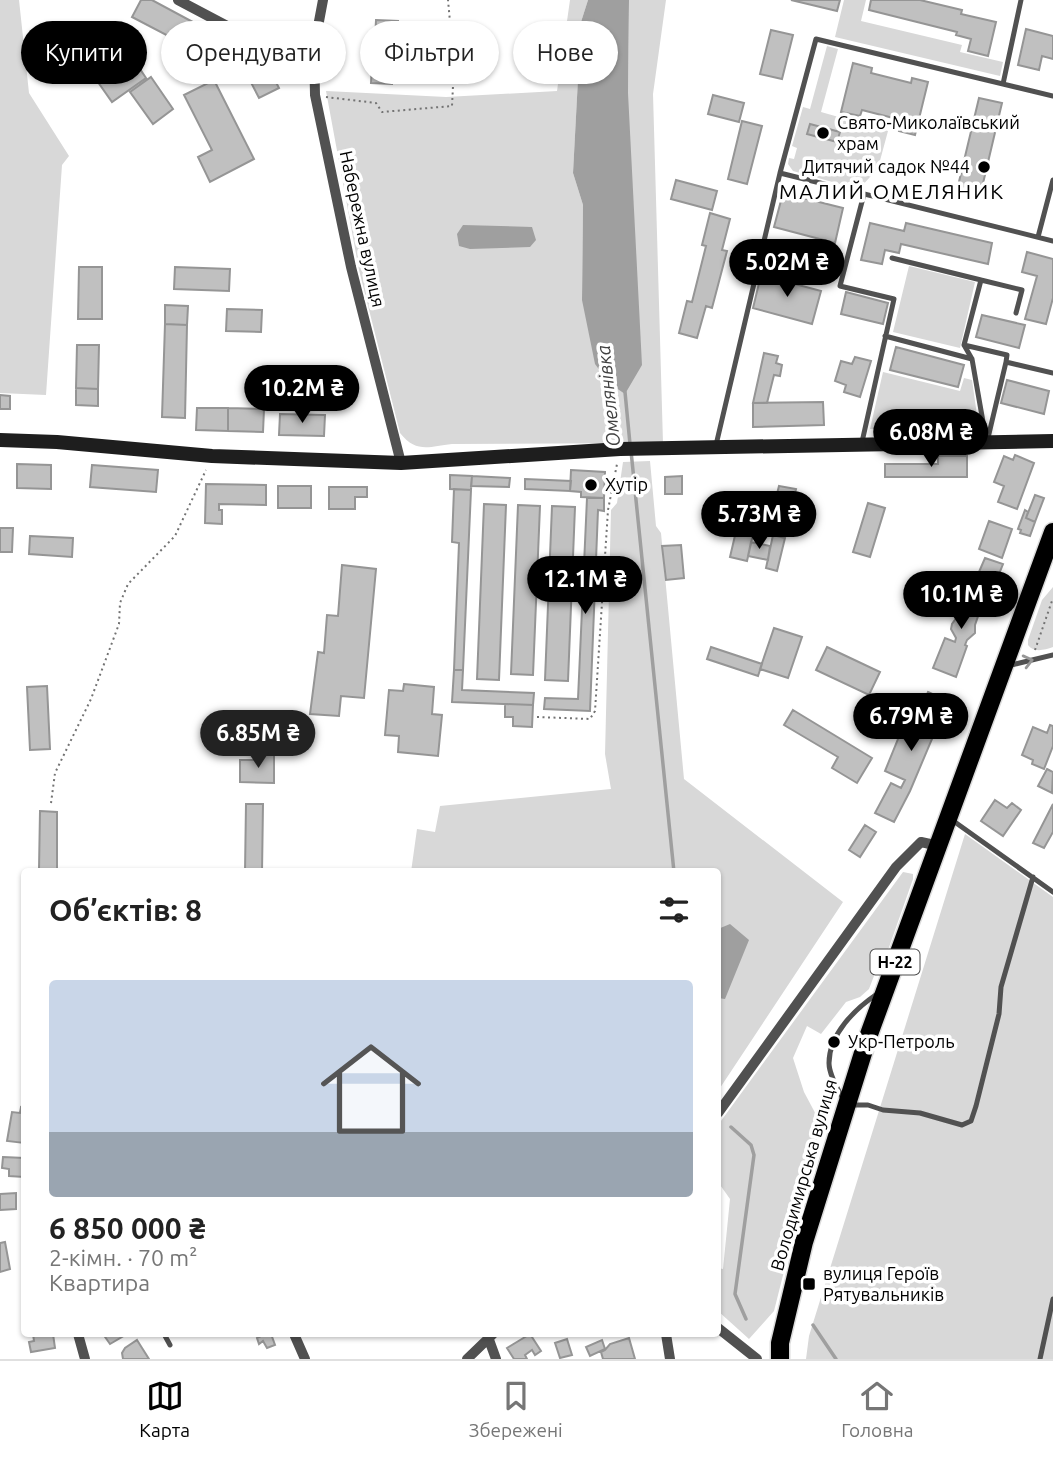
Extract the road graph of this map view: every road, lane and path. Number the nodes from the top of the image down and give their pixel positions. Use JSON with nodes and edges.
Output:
{"nodes":[{"id":1,"x":178,"y":0,"type":"edge"},
{"id":2,"x":323,"y":0,"type":"edge"},
{"id":3,"x":448,"y":0,"type":"edge"},
{"id":4,"x":1021,"y":0,"type":"edge"},
{"id":5,"x":218,"y":21,"type":"edge"},
{"id":6,"x":319,"y":21,"type":"edge"},
{"id":7,"x":315,"y":84,"type":"edge"},
{"id":8,"x":1003,"y":84,"type":"junction"},
{"id":9,"x":315,"y":95,"type":"junction"},
{"id":10,"x":1053,"y":96,"type":"edge"},
{"id":11,"x":780,"y":173,"type":"junction"},
{"id":12,"x":1053,"y":180,"type":"edge"},
{"id":13,"x":864,"y":194,"type":"junction"},
{"id":14,"x":1038,"y":237,"type":"junction"},
{"id":15,"x":1053,"y":241,"type":"edge"},
{"id":16,"x":892,"y":258,"type":"dead end"},
{"id":17,"x":981,"y":280,"type":"junction"},
{"id":18,"x":1016,"y":313,"type":"dead end"},
{"id":19,"x":886,"y":336,"type":"junction"},
{"id":20,"x":964,"y":345,"type":"junction"},
{"id":21,"x":972,"y":359,"type":"junction"},
{"id":22,"x":1006,"y":362,"type":"junction"},
{"id":23,"x":1053,"y":373,"type":"edge"},
{"id":24,"x":1052,"y":439,"type":"edge"},
{"id":25,"x":0,"y":440,"type":"edge"},
{"id":26,"x":987,"y":443,"type":"junction"},
{"id":27,"x":862,"y":445,"type":"junction"},
{"id":28,"x":716,"y":448,"type":"junction"},
{"id":29,"x":624,"y":449,"type":"junction"},
{"id":30,"x":212,"y":456,"type":"junction"},
{"id":31,"x":401,"y":463,"type":"junction"},
{"id":32,"x":1053,"y":532,"type":"edge"},
{"id":33,"x":1047,"y":568,"type":"edge"},
{"id":34,"x":1053,"y":598,"type":"edge"},
{"id":35,"x":1035,"y":650,"type":"dead end"},
{"id":36,"x":1053,"y":654,"type":"edge"},
{"id":37,"x":1004,"y":667,"type":"junction"},
{"id":38,"x":537,"y":718,"type":"dead end"},
{"id":39,"x":51,"y":803,"type":"dead end"},
{"id":40,"x":949,"y":819,"type":"junction"},
{"id":41,"x":939,"y":846,"type":"junction"},
{"id":42,"x":1033,"y":877,"type":"junction"},
{"id":43,"x":1053,"y":892,"type":"edge"},
{"id":44,"x":886,"y":988,"type":"junction"},
{"id":45,"x":846,"y":1105,"type":"junction"},
{"id":46,"x":721,"y":1108,"type":"edge"},
{"id":47,"x":1053,"y":1299,"type":"edge"},
{"id":48,"x":721,"y":1330,"type":"edge"},
{"id":49,"x":79,"y":1337,"type":"edge"},
{"id":50,"x":166,"y":1337,"type":"edge"},
{"id":51,"x":295,"y":1337,"type":"edge"},
{"id":52,"x":489,"y":1337,"type":"edge"},
{"id":53,"x":491,"y":1337,"type":"edge"},
{"id":54,"x":666,"y":1337,"type":"edge"},
{"id":55,"x":170,"y":1345,"type":"dead end"},
{"id":56,"x":85,"y":1359,"type":"edge"},
{"id":57,"x":305,"y":1359,"type":"edge"},
{"id":58,"x":467,"y":1359,"type":"edge"},
{"id":59,"x":496,"y":1359,"type":"edge"},
{"id":60,"x":670,"y":1359,"type":"edge"},
{"id":61,"x":757,"y":1359,"type":"edge"},
{"id":62,"x":780,"y":1359,"type":"edge"},
{"id":63,"x":1040,"y":1359,"type":"edge"}],
"edges":[{"from":1,"to":5,"type":"street"},
{"from":2,"to":6,"type":"street","name":"Набережна вулиця"},
{"from":3,"to":9,"type":"path"},
{"from":4,"to":8,"type":"lane"},
{"from":7,"to":9,"type":"street","name":"Набережна вулиця"},
{"from":8,"to":10,"type":"lane"},
{"from":8,"to":11,"type":"lane"},
{"from":9,"to":31,"type":"street","name":"Набережна вулиця"},
{"from":11,"to":13,"type":"lane"},
{"from":11,"to":28,"type":"lane"},
{"from":12,"to":14,"type":"lane"},
{"from":13,"to":14,"type":"lane"},
{"from":13,"to":19,"type":"lane"},
{"from":14,"to":15,"type":"lane"},
{"from":16,"to":17,"type":"lane"},
{"from":17,"to":18,"type":"lane"},
{"from":17,"to":20,"type":"lane"},
{"from":19,"to":21,"type":"lane"},
{"from":19,"to":27,"type":"lane"},
{"from":20,"to":21,"type":"lane"},
{"from":20,"to":22,"type":"lane"},
{"from":21,"to":26,"type":"lane"},
{"from":22,"to":23,"type":"lane"},
{"from":22,"to":26,"type":"lane"},
{"from":24,"to":26,"type":"street"},
{"from":25,"to":30,"type":"street"},
{"from":26,"to":27,"type":"street"},
{"from":27,"to":28,"type":"street"},
{"from":28,"to":29,"type":"street"},
{"from":29,"to":31,"type":"street"},
{"from":29,"to":38,"type":"path"},
{"from":30,"to":31,"type":"street"},
{"from":30,"to":39,"type":"path"},
{"from":32,"to":33,"type":"main road","name":"Володимирська вулиця","number":"Н-22"},
{"from":33,"to":37,"type":"main road","name":"Володимирська вулиця","number":"Н-22"},
{"from":34,"to":35,"type":"path"},
{"from":37,"to":36,"type":"lane","one_way":true},
{"from":37,"to":40,"type":"main road","name":"Володимирська вулиця","number":"Н-22"},
{"from":40,"to":41,"type":"main road","name":"Володимирська вулиця","number":"Н-22"},
{"from":40,"to":42,"type":"lane"},
{"from":41,"to":44,"type":"main road","name":"Володимирська вулиця","number":"Н-22"},
{"from":41,"to":46,"type":"street"},
{"from":42,"to":43,"type":"lane"},
{"from":42,"to":45,"type":"lane"},
{"from":44,"to":45,"type":"main road","name":"Володимирська вулиця","number":"Н-22"},
{"from":44,"to":45,"type":"lane"},
{"from":45,"to":62,"type":"main road","name":"Володимирська вулиця","number":"Н-22"},
{"from":47,"to":63,"type":"lane"},
{"from":48,"to":61,"type":"street"},
{"from":49,"to":56,"type":"street"},
{"from":50,"to":55,"type":"lane"},
{"from":51,"to":57,"type":"street"},
{"from":52,"to":58,"type":"street"},
{"from":53,"to":59,"type":"street"},
{"from":54,"to":60,"type":"street"}]}
